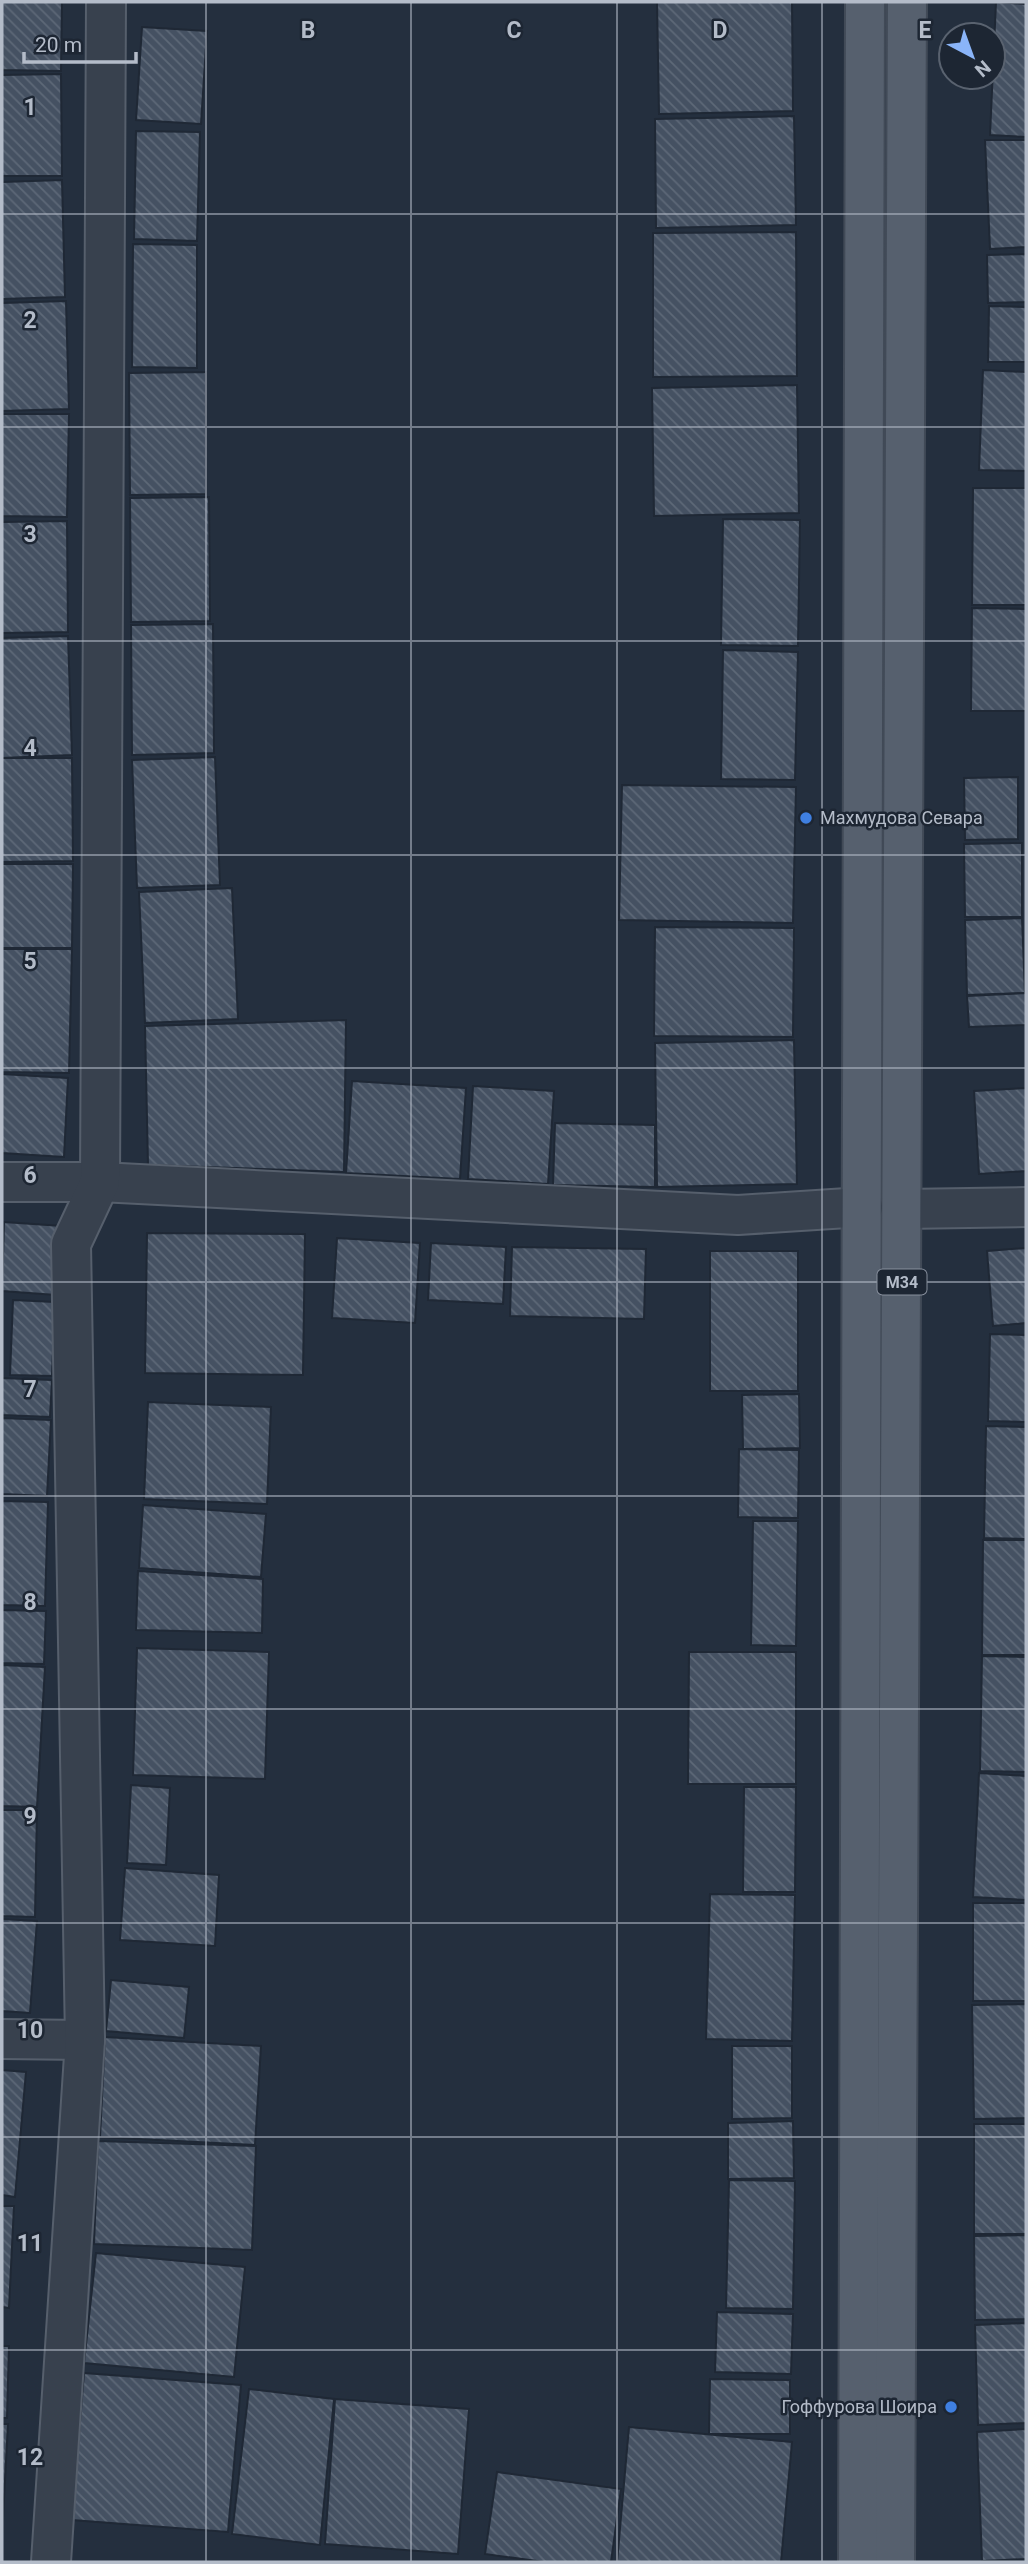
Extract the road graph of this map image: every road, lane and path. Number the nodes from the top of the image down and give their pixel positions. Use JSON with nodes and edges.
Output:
{"nodes":[{"id":1,"x":106,"y":2,"type":"edge"},
{"id":2,"x":865,"y":2,"type":"edge"},
{"id":3,"x":907,"y":2,"type":"edge"},
{"id":4,"x":2,"y":1181,"type":"edge"},
{"id":5,"x":100,"y":1182,"type":"junction"},
{"id":6,"x":1026,"y":1207,"type":"edge"},
{"id":7,"x":863,"y":1208,"type":"junction"},
{"id":8,"x":903,"y":1209,"type":"junction"},
{"id":9,"x":2,"y":2039,"type":"edge"},
{"id":10,"x":85,"y":2040,"type":"junction"},
{"id":11,"x":51,"y":2562,"type":"edge"},
{"id":12,"x":858,"y":2562,"type":"edge"},
{"id":13,"x":895,"y":2562,"type":"edge"}],
"edges":[{"from":1,"to":5,"type":"street"},
{"from":2,"to":7,"type":"main road","number":"M34"},
{"from":3,"to":8,"type":"main road","number":"M34"},
{"from":4,"to":5,"type":"street"},
{"from":5,"to":7,"type":"street"},
{"from":5,"to":10,"type":"street"},
{"from":6,"to":8,"type":"street"},
{"from":7,"to":12,"type":"main road","number":"M34"},
{"from":8,"to":13,"type":"main road","number":"M34"},
{"from":9,"to":10,"type":"street"},
{"from":10,"to":11,"type":"street"}]}
